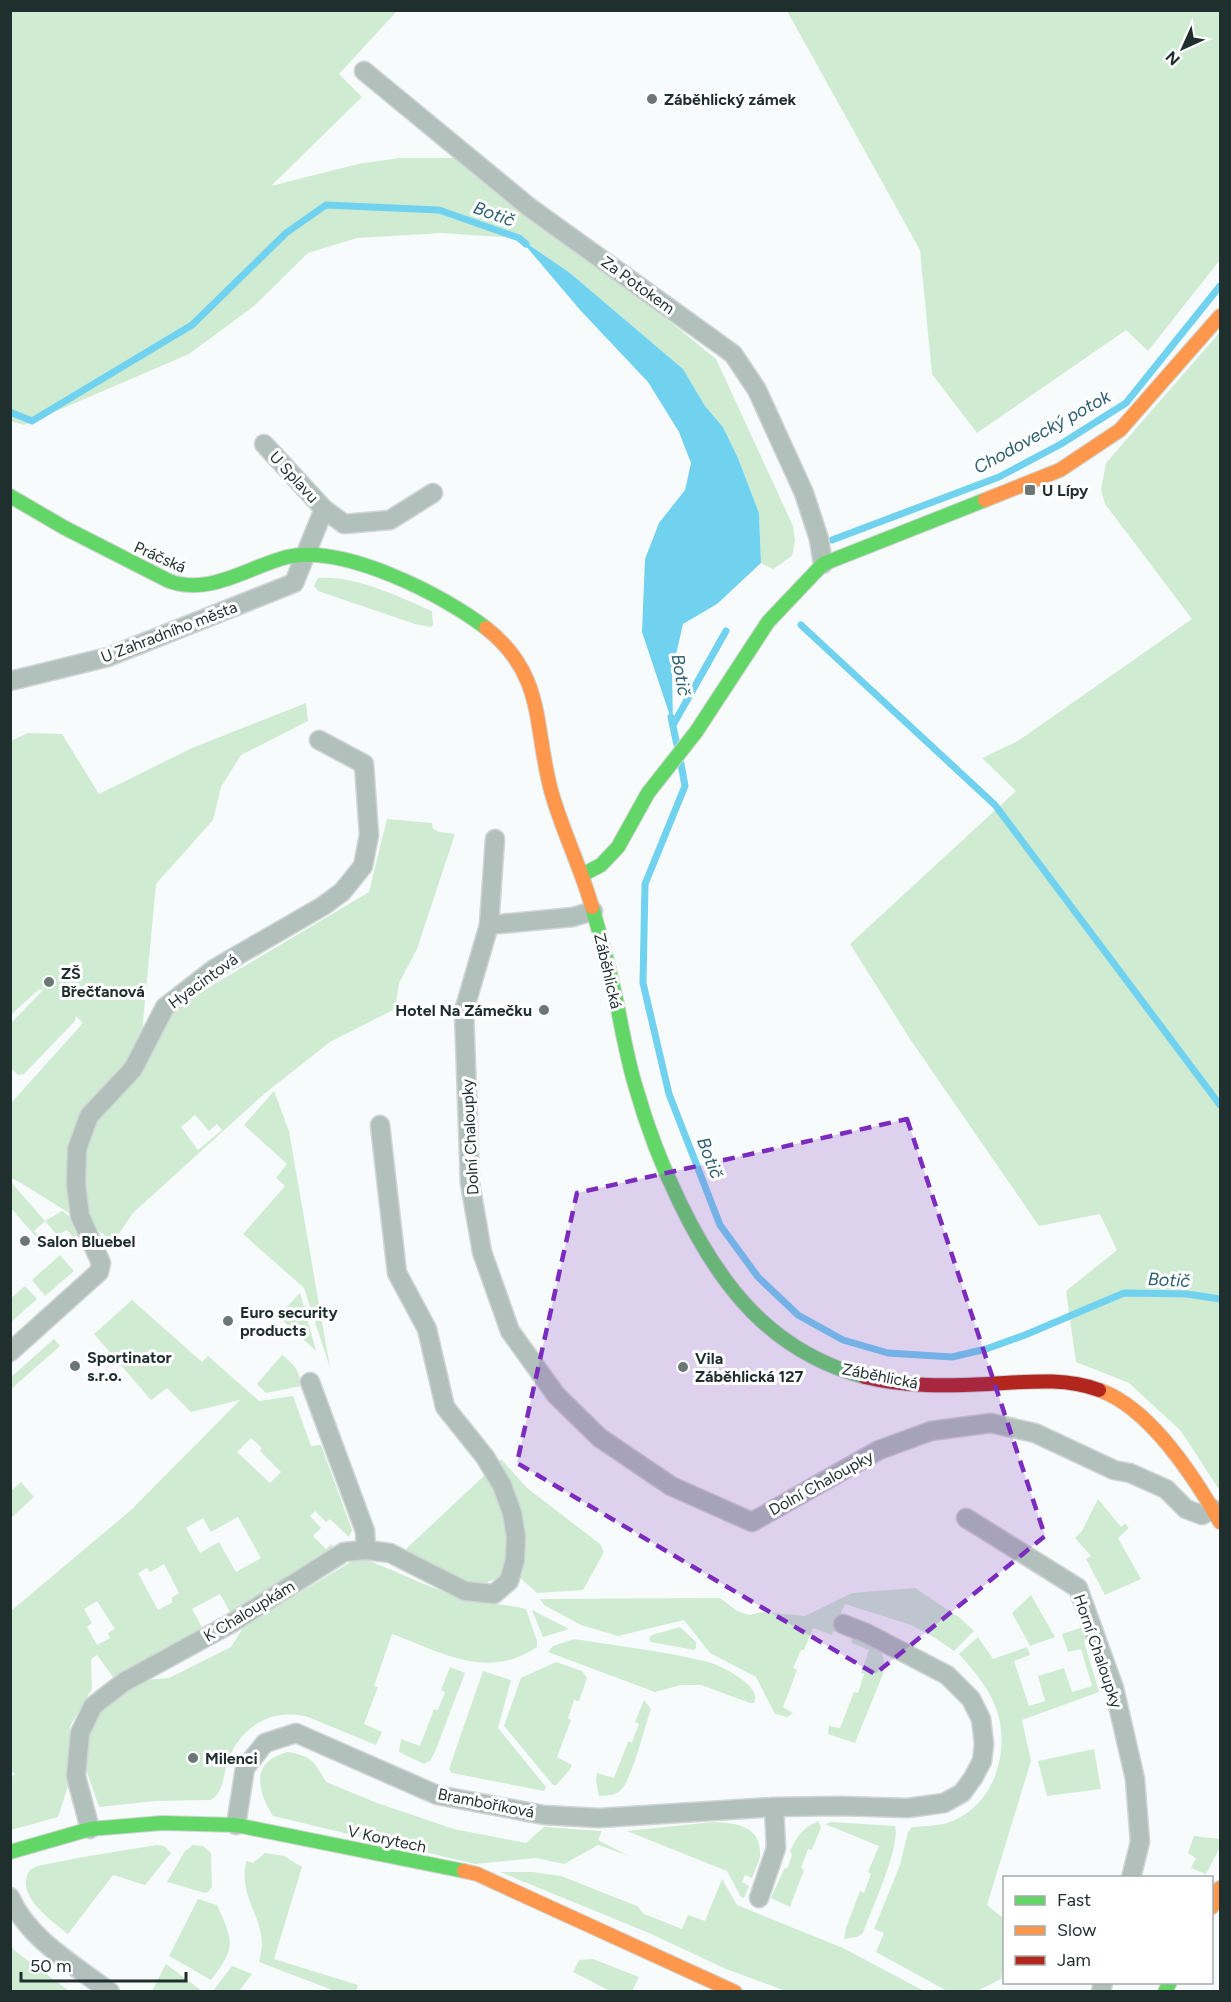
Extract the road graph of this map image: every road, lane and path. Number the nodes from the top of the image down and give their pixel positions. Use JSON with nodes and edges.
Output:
{"nodes":[{"id":1,"x":364,"y":71,"type":"dead end"},
{"id":2,"x":1221,"y":316,"type":"edge"},
{"id":3,"x":264,"y":444,"type":"dead end"},
{"id":4,"x":433,"y":493,"type":"dead end"},
{"id":5,"x":10,"y":496,"type":"edge"},
{"id":6,"x":324,"y":509,"type":"junction"},
{"id":7,"x":307,"y":554,"type":"junction"},
{"id":8,"x":823,"y":564,"type":"junction"},
{"id":9,"x":10,"y":681,"type":"edge"},
{"id":10,"x":319,"y":740,"type":"dead end"},
{"id":11,"x":495,"y":839,"type":"dead end"},
{"id":12,"x":582,"y":875,"type":"junction"},
{"id":13,"x":593,"y":911,"type":"junction"},
{"id":14,"x":489,"y":926,"type":"junction"},
{"id":15,"x":380,"y":1125,"type":"dead end"},
{"id":16,"x":10,"y":1352,"type":"edge"},
{"id":17,"x":309,"y":1382,"type":"dead end"},
{"id":18,"x":1217,"y":1515,"type":"edge"},
{"id":19,"x":966,"y":1518,"type":"dead end"},
{"id":20,"x":366,"y":1550,"type":"junction"},
{"id":21,"x":843,"y":1624,"type":"dead end"},
{"id":22,"x":774,"y":1807,"type":"junction"},
{"id":23,"x":236,"y":1825,"type":"junction"},
{"id":24,"x":90,"y":1829,"type":"junction"},
{"id":25,"x":10,"y":1852,"type":"edge"},
{"id":26,"x":1132,"y":1876,"type":"edge"},
{"id":27,"x":1221,"y":1888,"type":"edge"},
{"id":28,"x":10,"y":1897,"type":"edge"},
{"id":29,"x":759,"y":1898,"type":"dead end"},
{"id":30,"x":1213,"y":1905,"type":"edge"},
{"id":31,"x":110,"y":1992,"type":"edge"},
{"id":32,"x":735,"y":1992,"type":"edge"}],
"edges":[{"from":1,"to":8,"type":"street","name":"Za Potokem"},
{"from":2,"to":8,"type":"street"},
{"from":3,"to":6,"type":"street","name":"U Splavu"},
{"from":4,"to":6,"type":"street","name":"U Splavu"},
{"from":5,"to":7,"type":"street","name":"Práčská"},
{"from":6,"to":7,"type":"street","name":"U Splavu"},
{"from":7,"to":9,"type":"street","name":"U Zahradního města"},
{"from":7,"to":12,"type":"street","name":"Záběhlická"},
{"from":8,"to":12,"type":"street"},
{"from":10,"to":16,"type":"street","name":"Hyacintová"},
{"from":11,"to":14,"type":"street","name":"Dolní Chaloupky"},
{"from":12,"to":13,"type":"street","name":"Záběhlická"},
{"from":13,"to":14,"type":"street","name":"Záběhlická"},
{"from":13,"to":18,"type":"street","name":"Záběhlická"},
{"from":14,"to":18,"type":"street","name":"Dolní Chaloupky"},
{"from":15,"to":20,"type":"street"},
{"from":17,"to":20,"type":"street"},
{"from":19,"to":26,"type":"street","name":"Horní Chaloupky"},
{"from":20,"to":24,"type":"street","name":"K Chaloupkám"},
{"from":21,"to":22,"type":"street","name":"Bramboříková"},
{"from":22,"to":23,"type":"street","name":"Bramboříková"},
{"from":22,"to":29,"type":"street"},
{"from":23,"to":24,"type":"street","name":"V Korytech"},
{"from":23,"to":32,"type":"street","name":"V Korytech"},
{"from":24,"to":25,"type":"street","name":"V Korytech"},
{"from":27,"to":30,"type":"street"},
{"from":28,"to":31,"type":"street"}]}
